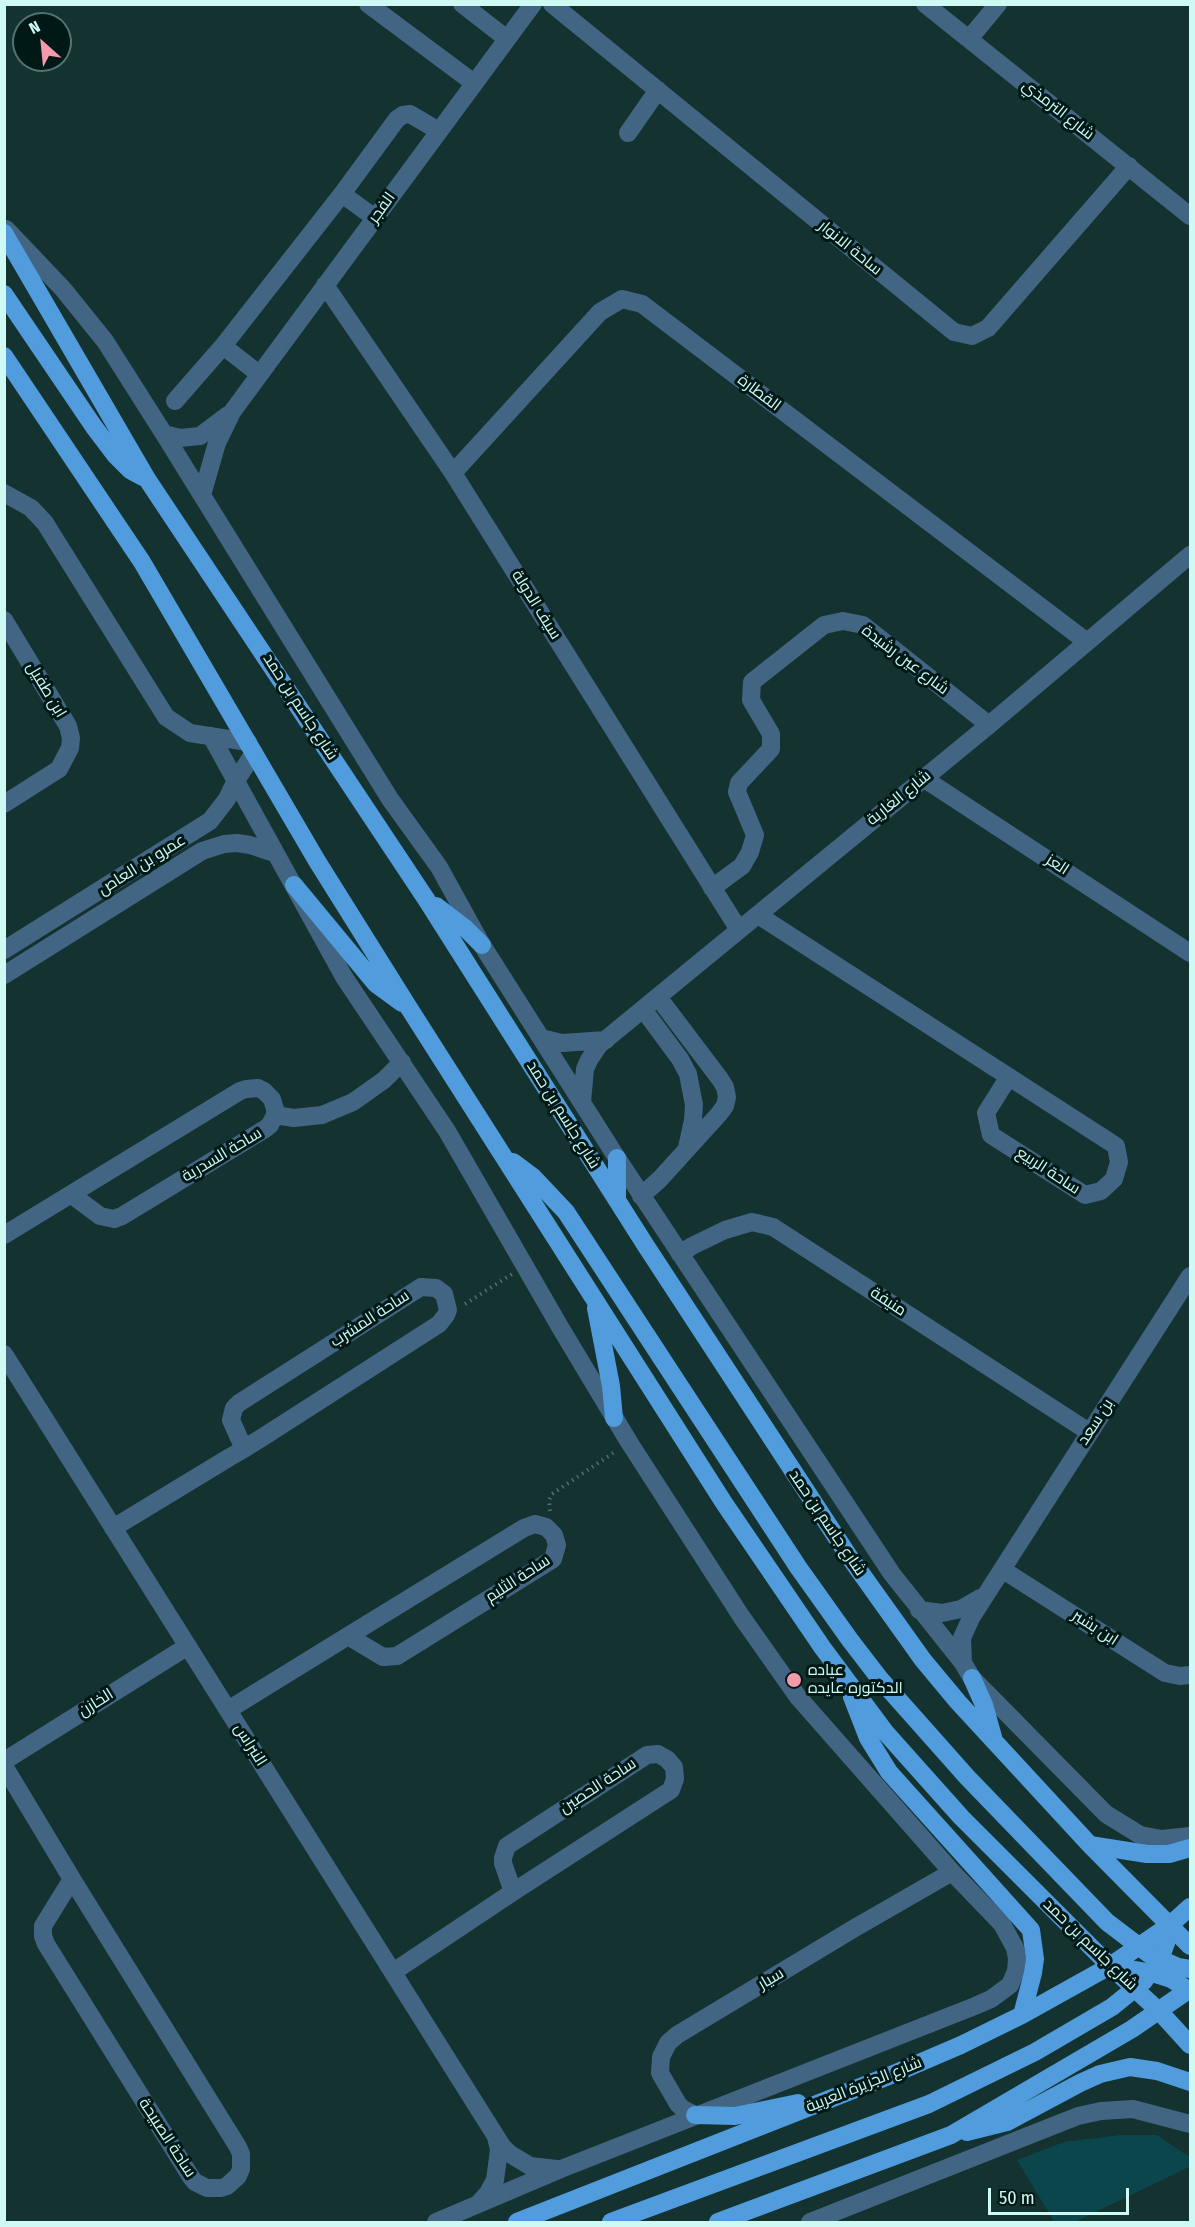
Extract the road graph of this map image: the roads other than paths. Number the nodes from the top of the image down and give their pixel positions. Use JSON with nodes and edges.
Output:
{"nodes":[{"id":1,"x":368,"y":4,"type":"edge"},
{"id":2,"x":462,"y":4,"type":"edge"},
{"id":3,"x":533,"y":4,"type":"edge"},
{"id":4,"x":552,"y":4,"type":"edge"},
{"id":5,"x":925,"y":4,"type":"edge"},
{"id":6,"x":998,"y":4,"type":"edge"},
{"id":7,"x":507,"y":39,"type":"junction"},
{"id":8,"x":969,"y":39,"type":"junction"},
{"id":9,"x":474,"y":83,"type":"junction"},
{"id":10,"x":658,"y":90,"type":"junction"},
{"id":11,"x":439,"y":131,"type":"junction"},
{"id":12,"x":628,"y":133,"type":"dead end"},
{"id":13,"x":1129,"y":166,"type":"junction"},
{"id":14,"x":342,"y":194,"type":"junction"},
{"id":15,"x":1191,"y":216,"type":"edge"},
{"id":16,"x":375,"y":218,"type":"junction"},
{"id":17,"x":4,"y":228,"type":"edge"},
{"id":18,"x":4,"y":233,"type":"edge"},
{"id":19,"x":325,"y":285,"type":"junction"},
{"id":20,"x":4,"y":294,"type":"edge"},
{"id":21,"x":223,"y":346,"type":"junction"},
{"id":22,"x":4,"y":356,"type":"edge"},
{"id":23,"x":259,"y":374,"type":"junction"},
{"id":24,"x":176,"y":400,"type":"dead end"},
{"id":25,"x":232,"y":412,"type":"junction"},
{"id":26,"x":164,"y":434,"type":"junction"},
{"id":27,"x":453,"y":473,"type":"junction"},
{"id":28,"x":147,"y":479,"type":"junction"},
{"id":29,"x":4,"y":493,"type":"edge"},
{"id":30,"x":202,"y":495,"type":"junction"},
{"id":31,"x":1191,"y":555,"type":"edge"},
{"id":32,"x":4,"y":620,"type":"edge"},
{"id":33,"x":1087,"y":642,"type":"junction"},
{"id":34,"x":989,"y":726,"type":"junction"},
{"id":35,"x":211,"y":736,"type":"junction"},
{"id":36,"x":251,"y":747,"type":"junction"},
{"id":37,"x":923,"y":778,"type":"junction"},
{"id":38,"x":235,"y":782,"type":"junction"},
{"id":39,"x":4,"y":804,"type":"edge"},
{"id":40,"x":274,"y":853,"type":"junction"},
{"id":41,"x":126,"y":875,"type":"junction"},
{"id":42,"x":294,"y":885,"type":"junction"},
{"id":43,"x":712,"y":888,"type":"junction"},
{"id":44,"x":137,"y":892,"type":"junction"},
{"id":45,"x":426,"y":899,"type":"junction"},
{"id":46,"x":758,"y":915,"type":"junction"},
{"id":47,"x":739,"y":930,"type":"junction"},
{"id":48,"x":482,"y":945,"type":"junction"},
{"id":49,"x":4,"y":950,"type":"edge"},
{"id":50,"x":1191,"y":952,"type":"edge"},
{"id":51,"x":4,"y":975,"type":"edge"},
{"id":52,"x":650,"y":1003,"type":"junction"},
{"id":53,"x":409,"y":1008,"type":"junction"},
{"id":54,"x":541,"y":1038,"type":"junction"},
{"id":55,"x":606,"y":1040,"type":"junction"},
{"id":56,"x":696,"y":1047,"type":"junction"},
{"id":57,"x":680,"y":1059,"type":"junction"},
{"id":58,"x":402,"y":1062,"type":"junction"},
{"id":59,"x":1008,"y":1078,"type":"junction"},
{"id":60,"x":582,"y":1102,"type":"junction"},
{"id":61,"x":275,"y":1115,"type":"junction"},
{"id":62,"x":686,"y":1150,"type":"junction"},
{"id":63,"x":502,"y":1154,"type":"junction"},
{"id":64,"x":617,"y":1158,"type":"junction"},
{"id":65,"x":72,"y":1195,"type":"junction"},
{"id":66,"x":641,"y":1196,"type":"junction"},
{"id":67,"x":618,"y":1202,"type":"junction"},
{"id":68,"x":4,"y":1235,"type":"edge"},
{"id":69,"x":680,"y":1254,"type":"junction"},
{"id":70,"x":1191,"y":1276,"type":"edge"},
{"id":71,"x":594,"y":1297,"type":"junction"},
{"id":72,"x":4,"y":1354,"type":"edge"},
{"id":73,"x":614,"y":1418,"type":"junction"},
{"id":74,"x":1089,"y":1432,"type":"junction"},
{"id":75,"x":244,"y":1449,"type":"junction"},
{"id":76,"x":113,"y":1528,"type":"junction"},
{"id":77,"x":1003,"y":1570,"type":"junction"},
{"id":78,"x":984,"y":1595,"type":"junction"},
{"id":79,"x":919,"y":1610,"type":"junction"},
{"id":80,"x":348,"y":1636,"type":"junction"},
{"id":81,"x":188,"y":1646,"type":"junction"},
{"id":82,"x":968,"y":1670,"type":"junction"},
{"id":83,"x":1191,"y":1675,"type":"edge"},
{"id":84,"x":848,"y":1684,"type":"junction"},
{"id":85,"x":228,"y":1710,"type":"junction"},
{"id":86,"x":993,"y":1739,"type":"junction"},
{"id":87,"x":4,"y":1761,"type":"edge"},
{"id":88,"x":4,"y":1766,"type":"edge"},
{"id":89,"x":1186,"y":1841,"type":"edge"},
{"id":90,"x":1090,"y":1845,"type":"junction"},
{"id":91,"x":952,"y":1872,"type":"junction"},
{"id":92,"x":72,"y":1879,"type":"junction"},
{"id":93,"x":513,"y":1892,"type":"junction"},
{"id":94,"x":1191,"y":1907,"type":"edge"},
{"id":95,"x":1170,"y":1925,"type":"junction"},
{"id":96,"x":1191,"y":1946,"type":"edge"},
{"id":97,"x":1139,"y":1947,"type":"junction"},
{"id":98,"x":1110,"y":1966,"type":"junction"},
{"id":99,"x":1156,"y":1966,"type":"junction"},
{"id":100,"x":1183,"y":1967,"type":"edge"},
{"id":101,"x":393,"y":1972,"type":"junction"},
{"id":102,"x":1136,"y":1989,"type":"junction"},
{"id":103,"x":1190,"y":1990,"type":"edge"},
{"id":104,"x":1160,"y":2012,"type":"junction"},
{"id":105,"x":1022,"y":2014,"type":"junction"},
{"id":106,"x":1191,"y":2045,"type":"edge"},
{"id":107,"x":1191,"y":2082,"type":"edge"},
{"id":108,"x":824,"y":2102,"type":"junction"},
{"id":109,"x":695,"y":2115,"type":"junction"},
{"id":110,"x":1191,"y":2124,"type":"edge"},
{"id":111,"x":496,"y":2135,"type":"junction"},
{"id":112,"x":951,"y":2135,"type":"junction"},
{"id":113,"x":561,"y":2169,"type":"junction"},
{"id":114,"x":478,"y":2204,"type":"junction"},
{"id":115,"x":436,"y":2223,"type":"edge"},
{"id":116,"x":517,"y":2223,"type":"edge"},
{"id":117,"x":611,"y":2223,"type":"edge"},
{"id":118,"x":718,"y":2223,"type":"edge"},
{"id":119,"x":810,"y":2223,"type":"edge"}],
"edges":[{"from":1,"to":9,"type":"street"},
{"from":2,"to":7,"type":"street"},
{"from":3,"to":7,"type":"street","name":"الفجر"},
{"from":4,"to":10,"type":"street","name":"ساحة الانوار"},
{"from":5,"to":8,"type":"street","name":"شارع الترمذي"},
{"from":6,"to":8,"type":"street"},
{"from":7,"to":9,"type":"street","name":"الفجر"},
{"from":8,"to":13,"type":"street","name":"شارع الترمذي"},
{"from":9,"to":11,"type":"street","name":"الفجر"},
{"from":10,"to":12,"type":"street"},
{"from":10,"to":13,"type":"street","name":"ساحة الانوار"},
{"from":11,"to":14,"type":"street"},
{"from":11,"to":16,"type":"street","name":"الفجر"},
{"from":13,"to":15,"type":"street","name":"شارع الترمذي"},
{"from":14,"to":16,"type":"street"},
{"from":14,"to":21,"type":"street"},
{"from":16,"to":19,"type":"street","name":"الفجر"},
{"from":17,"to":26,"type":"street","name":"شارع جاسم بن حمد"},
{"from":18,"to":28,"type":"main road","name":"شارع جاسم بن حمد"},
{"from":19,"to":23,"type":"street","name":"الفجر"},
{"from":19,"to":27,"type":"street","name":"سيف الدولة"},
{"from":20,"to":28,"type":"main road"},
{"from":21,"to":23,"type":"street"},
{"from":21,"to":24,"type":"street"},
{"from":22,"to":36,"type":"main road","name":"شارع جاسم بن حمد"},
{"from":23,"to":25,"type":"street","name":"الفجر"},
{"from":25,"to":26,"type":"street","name":"الفجر"},
{"from":25,"to":30,"type":"street","name":"الفجر"},
{"from":26,"to":30,"type":"street","name":"شارع جاسم بن حمد"},
{"from":27,"to":33,"type":"street","name":"القطارة"},
{"from":27,"to":43,"type":"street","name":"سيف الدولة"},
{"from":28,"to":45,"type":"main road","name":"شارع جاسم بن حمد"},
{"from":29,"to":35,"type":"street"},
{"from":30,"to":48,"type":"street","name":"شارع جاسم بن حمد"},
{"from":31,"to":33,"type":"street","name":"شارع الغارية"},
{"from":32,"to":39,"type":"street","name":"ابن طفيل"},
{"from":33,"to":34,"type":"street","name":"شارع الغارية"},
{"from":34,"to":37,"type":"street","name":"شارع الغارية"},
{"from":34,"to":43,"type":"street","name":"شارع عين رشيدة"},
{"from":35,"to":36,"type":"street"},
{"from":35,"to":38,"type":"street"},
{"from":36,"to":38,"type":"street","name":"عمرو بن العاص"},
{"from":36,"to":53,"type":"main road","name":"شارع جاسم بن حمد"},
{"from":37,"to":46,"type":"street","name":"شارع الغارية"},
{"from":37,"to":50,"type":"street","name":"العز"},
{"from":38,"to":40,"type":"street"},
{"from":38,"to":41,"type":"street","name":"عمرو بن العاص"},
{"from":40,"to":42,"type":"street"},
{"from":40,"to":44,"type":"street","name":"عمرو بن العاص"},
{"from":41,"to":44,"type":"street"},
{"from":41,"to":49,"type":"street","name":"عمرو بن العاص"},
{"from":42,"to":53,"type":"main road"},
{"from":42,"to":58,"type":"street"},
{"from":43,"to":47,"type":"street","name":"سيف الدولة"},
{"from":44,"to":51,"type":"street","name":"عمرو بن العاص"},
{"from":45,"to":48,"type":"main road"},
{"from":45,"to":67,"type":"main road","name":"شارع جاسم بن حمد"},
{"from":46,"to":47,"type":"street","name":"شارع الغارية"},
{"from":46,"to":59,"type":"street","name":"ساحة الربيع"},
{"from":47,"to":52,"type":"street","name":"شارع الغارية"},
{"from":48,"to":54,"type":"street","name":"شارع جاسم بن حمد"},
{"from":52,"to":55,"type":"street","name":"شارع الغارية"},
{"from":52,"to":56,"type":"street"},
{"from":52,"to":57,"type":"street"},
{"from":53,"to":63,"type":"main road","name":"شارع جاسم بن حمد"},
{"from":54,"to":55,"type":"street"},
{"from":54,"to":60,"type":"street","name":"شارع جاسم بن حمد"},
{"from":55,"to":60,"type":"street","name":"شارع الغارية"},
{"from":56,"to":57,"type":"street"},
{"from":56,"to":62,"type":"street"},
{"from":57,"to":62,"type":"street"},
{"from":58,"to":61,"type":"street"},
{"from":58,"to":73,"type":"street"},
{"from":59,"to":59,"type":"street","name":"ساحة الربيع"},
{"from":60,"to":64,"type":"street","name":"شارع جاسم بن حمد"},
{"from":61,"to":65,"type":"street","name":"ساحة السدرية"},
{"from":61,"to":65,"type":"street","name":"ساحة السدرية"},
{"from":62,"to":66,"type":"street"},
{"from":63,"to":71,"type":"main road","name":"شارع جاسم بن حمد"},
{"from":63,"to":97,"type":"main road"},
{"from":64,"to":66,"type":"street","name":"شارع جاسم بن حمد"},
{"from":64,"to":67,"type":"main road"},
{"from":65,"to":68,"type":"street","name":"ساحة السدرية"},
{"from":66,"to":69,"type":"street","name":"شارع جاسم بن حمد"},
{"from":67,"to":86,"type":"main road","name":"شارع جاسم بن حمد"},
{"from":69,"to":74,"type":"street","name":"منيفة"},
{"from":69,"to":79,"type":"street","name":"شارع جاسم بن حمد"},
{"from":70,"to":74,"type":"street","name":"بن سعد"},
{"from":71,"to":73,"type":"main road"},
{"from":71,"to":84,"type":"main road","name":"شارع جاسم بن حمد"},
{"from":72,"to":76,"type":"street","name":"النبراس"},
{"from":73,"to":91,"type":"street"},
{"from":74,"to":77,"type":"street","name":"بن سعد"},
{"from":75,"to":75,"type":"street","name":"ساحة المشرب"},
{"from":75,"to":76,"type":"street"},
{"from":76,"to":81,"type":"street","name":"النبراس"},
{"from":77,"to":78,"type":"street","name":"بن سعد"},
{"from":77,"to":83,"type":"street","name":"ابن بشير"},
{"from":78,"to":79,"type":"street"},
{"from":78,"to":82,"type":"street"},
{"from":79,"to":82,"type":"street","name":"شارع جاسم بن حمد"},
{"from":80,"to":80,"type":"street","name":"ساحة الثليم"},
{"from":80,"to":85,"type":"street","name":"ساحة الثليم"},
{"from":81,"to":85,"type":"street","name":"النبراس"},
{"from":81,"to":87,"type":"street","name":"الخازن"},
{"from":82,"to":86,"type":"main road"},
{"from":82,"to":89,"type":"street","name":"شارع جاسم بن حمد"},
{"from":84,"to":98,"type":"main road","name":"شارع جاسم بن حمد"},
{"from":84,"to":105,"type":"main road"},
{"from":85,"to":101,"type":"street","name":"النبراس"},
{"from":86,"to":90,"type":"main road","name":"شارع جاسم بن حمد"},
{"from":88,"to":92,"type":"street","name":"ساحة الصبيحة"},
{"from":89,"to":90,"type":"main road"},
{"from":90,"to":95,"type":"main road","name":"شارع جاسم بن حمد"},
{"from":91,"to":109,"type":"street","name":"سيار"},
{"from":91,"to":109,"type":"street","name":"شارع الجزيرة العربية"},
{"from":92,"to":92,"type":"street","name":"ساحة الصبيحة"},
{"from":93,"to":93,"type":"street","name":"ساحة الحصين"},
{"from":93,"to":101,"type":"street","name":"ساحة الحصين"},
{"from":94,"to":95,"type":"main road","name":"شارع الجزيرة العربية"},
{"from":95,"to":96,"type":"main road","name":"شارع جاسم بن حمد"},
{"from":95,"to":97,"type":"main road","name":"شارع الجزيرة العربية"},
{"from":95,"to":99,"type":"main road"},
{"from":97,"to":98,"type":"main road","name":"شارع الجزيرة العربية"},
{"from":97,"to":99,"type":"main road"},
{"from":98,"to":99,"type":"main road"},
{"from":98,"to":102,"type":"main road","name":"شارع جاسم بن حمد"},
{"from":98,"to":105,"type":"main road","name":"شارع الجزيرة العربية"},
{"from":99,"to":100,"type":"main road"},
{"from":99,"to":102,"type":"main road"},
{"from":100,"to":103,"type":"main road"},
{"from":100,"to":104,"type":"main road"},
{"from":101,"to":111,"type":"street","name":"النبراس"},
{"from":102,"to":104,"type":"main road","name":"شارع جاسم بن حمد"},
{"from":102,"to":117,"type":"main road"},
{"from":103,"to":104,"type":"main road"},
{"from":104,"to":106,"type":"main road","name":"شارع جاسم بن حمد"},
{"from":104,"to":112,"type":"main road"},
{"from":105,"to":108,"type":"main road","name":"شارع الجزيرة العربية"},
{"from":107,"to":112,"type":"main road"},
{"from":108,"to":109,"type":"main road"},
{"from":108,"to":116,"type":"main road","name":"شارع الجزيرة العربية"},
{"from":109,"to":113,"type":"street","name":"شارع الجزيرة العربية"},
{"from":110,"to":119,"type":"street"},
{"from":111,"to":113,"type":"street","name":"النبراس"},
{"from":111,"to":114,"type":"street"},
{"from":112,"to":118,"type":"main road"},
{"from":113,"to":114,"type":"street","name":"شارع الجزيرة العربية"},
{"from":114,"to":115,"type":"street","name":"شارع الجزيرة العربية"}]}
